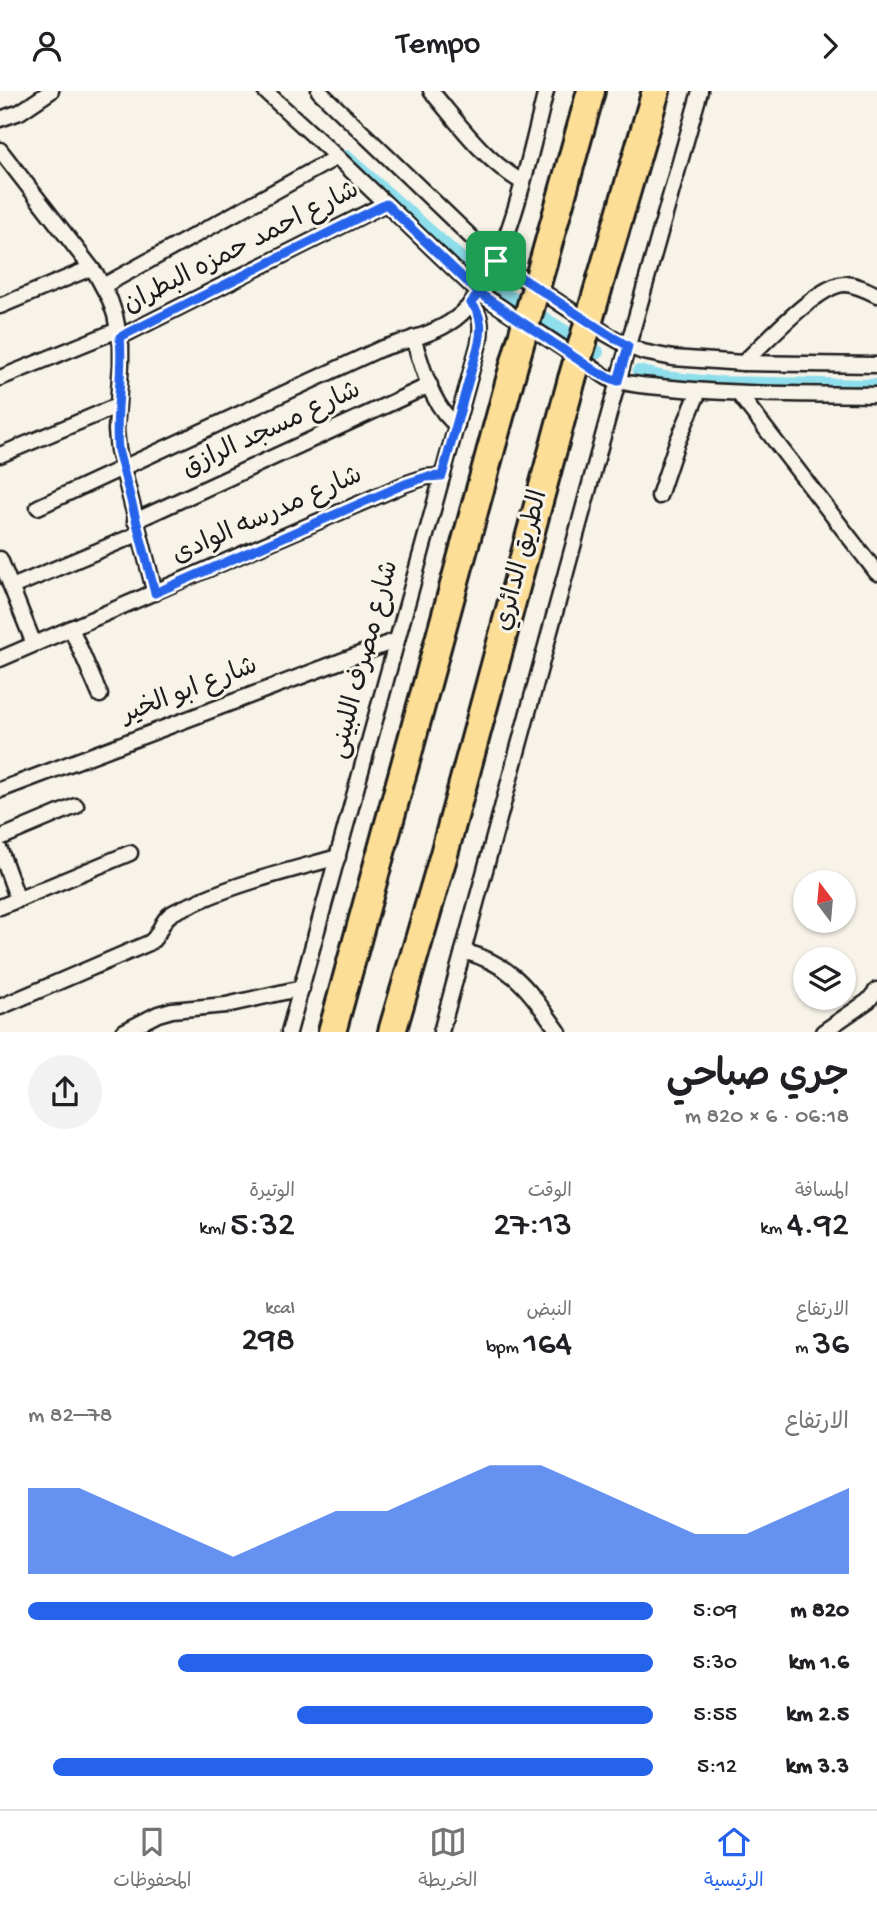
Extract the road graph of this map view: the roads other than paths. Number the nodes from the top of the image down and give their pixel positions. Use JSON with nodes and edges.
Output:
{"nodes":[{"id":1,"x":51,"y":91,"type":"edge"},
{"id":2,"x":265,"y":91,"type":"edge"},
{"id":3,"x":319,"y":91,"type":"edge"},
{"id":4,"x":431,"y":91,"type":"edge"},
{"id":5,"x":546,"y":91,"type":"edge"},
{"id":6,"x":591,"y":91,"type":"edge"},
{"id":7,"x":656,"y":91,"type":"edge"},
{"id":8,"x":700,"y":91,"type":"edge"},
{"id":9,"x":0,"y":119,"type":"edge"},
{"id":10,"x":0,"y":149,"type":"edge"},
{"id":11,"x":337,"y":157,"type":"junction"},
{"id":12,"x":522,"y":182,"type":"junction"},
{"id":13,"x":386,"y":204,"type":"junction"},
{"id":14,"x":496,"y":261,"type":"junction"},
{"id":15,"x":91,"y":268,"type":"junction"},
{"id":16,"x":103,"y":286,"type":"junction"},
{"id":17,"x":877,"y":295,"type":"edge"},
{"id":18,"x":475,"y":298,"type":"junction"},
{"id":19,"x":0,"y":306,"type":"edge"},
{"id":20,"x":119,"y":334,"type":"junction"},
{"id":21,"x":413,"y":338,"type":"junction"},
{"id":22,"x":628,"y":346,"type":"junction"},
{"id":23,"x":743,"y":363,"type":"junction"},
{"id":24,"x":877,"y":365,"type":"edge"},
{"id":25,"x":0,"y":378,"type":"edge"},
{"id":26,"x":618,"y":381,"type":"junction"},
{"id":27,"x":430,"y":385,"type":"junction"},
{"id":28,"x":699,"y":391,"type":"junction"},
{"id":29,"x":738,"y":393,"type":"junction"},
{"id":30,"x":877,"y":395,"type":"edge"},
{"id":31,"x":117,"y":406,"type":"junction"},
{"id":32,"x":457,"y":425,"type":"junction"},
{"id":33,"x":0,"y":455,"type":"edge"},
{"id":34,"x":122,"y":469,"type":"junction"},
{"id":35,"x":442,"y":476,"type":"junction"},
{"id":36,"x":659,"y":496,"type":"dead end"},
{"id":37,"x":38,"y":507,"type":"dead end"},
{"id":38,"x":137,"y":527,"type":"junction"},
{"id":39,"x":0,"y":559,"type":"edge"},
{"id":40,"x":877,"y":573,"type":"edge"},
{"id":41,"x":12,"y":587,"type":"junction"},
{"id":42,"x":155,"y":593,"type":"junction"},
{"id":43,"x":71,"y":628,"type":"junction"},
{"id":44,"x":397,"y":641,"type":"junction"},
{"id":45,"x":34,"y":644,"type":"junction"},
{"id":46,"x":0,"y":659,"type":"edge"},
{"id":47,"x":100,"y":695,"type":"dead end"},
{"id":48,"x":0,"y":790,"type":"edge"},
{"id":49,"x":76,"y":806,"type":"dead end"},
{"id":50,"x":0,"y":838,"type":"edge"},
{"id":51,"x":0,"y":851,"type":"edge"},
{"id":52,"x":130,"y":853,"type":"dead end"},
{"id":53,"x":338,"y":857,"type":"junction"},
{"id":54,"x":18,"y":899,"type":"junction"},
{"id":55,"x":0,"y":907,"type":"edge"},
{"id":56,"x":463,"y":951,"type":"junction"},
{"id":57,"x":302,"y":988,"type":"junction"},
{"id":58,"x":874,"y":1000,"type":"edge"},
{"id":59,"x":0,"y":1007,"type":"edge"},
{"id":60,"x":123,"y":1032,"type":"edge"},
{"id":61,"x":289,"y":1032,"type":"edge"},
{"id":62,"x":331,"y":1032,"type":"edge"},
{"id":63,"x":393,"y":1032,"type":"edge"},
{"id":64,"x":441,"y":1032,"type":"edge"},
{"id":65,"x":559,"y":1032,"type":"edge"},
{"id":66,"x":823,"y":1032,"type":"edge"}],
"edges":[{"from":1,"to":9,"type":"street"},
{"from":2,"to":11,"type":"street"},
{"from":3,"to":14,"type":"street"},
{"from":4,"to":12,"type":"street"},
{"from":5,"to":12,"type":"street"},
{"from":6,"to":62,"type":"highway","bridge":true},
{"from":7,"to":63,"type":"highway","name":"الطريق الدائري","bridge":true},
{"from":8,"to":22,"type":"street"},
{"from":10,"to":15,"type":"street"},
{"from":11,"to":13,"type":"street"},
{"from":11,"to":16,"type":"street"},
{"from":12,"to":14,"type":"street"},
{"from":13,"to":18,"type":"street"},
{"from":13,"to":20,"type":"street","name":"شارع احمد حمزه البطران"},
{"from":14,"to":18,"type":"street"},
{"from":14,"to":22,"type":"street"},
{"from":15,"to":16,"type":"street"},
{"from":15,"to":19,"type":"street"},
{"from":16,"to":20,"type":"street"},
{"from":17,"to":23,"type":"street"},
{"from":18,"to":21,"type":"street"},
{"from":18,"to":26,"type":"street"},
{"from":18,"to":32,"type":"street","name":"شارع مصرف اللبينى"},
{"from":20,"to":25,"type":"street","name":"شارع احمد حمزه البطران"},
{"from":20,"to":31,"type":"street"},
{"from":21,"to":27,"type":"street"},
{"from":21,"to":34,"type":"street"},
{"from":22,"to":23,"type":"street"},
{"from":22,"to":26,"type":"street"},
{"from":23,"to":24,"type":"street"},
{"from":26,"to":28,"type":"street"},
{"from":26,"to":56,"type":"street"},
{"from":27,"to":32,"type":"street"},
{"from":27,"to":38,"type":"street","name":"شارع مسجد الرازق"},
{"from":28,"to":29,"type":"street"},
{"from":28,"to":36,"type":"street"},
{"from":29,"to":30,"type":"street"},
{"from":29,"to":40,"type":"street"},
{"from":31,"to":33,"type":"street"},
{"from":31,"to":34,"type":"street"},
{"from":32,"to":35,"type":"street","name":"شارع مصرف اللبينى"},
{"from":34,"to":37,"type":"street"},
{"from":34,"to":38,"type":"street"},
{"from":35,"to":42,"type":"street","name":"شارع مدرسه الوادى"},
{"from":35,"to":44,"type":"street","name":"شارع مصرف اللبينى"},
{"from":38,"to":41,"type":"street","name":"شارع مسجد الرازق"},
{"from":38,"to":42,"type":"street"},
{"from":39,"to":41,"type":"street"},
{"from":41,"to":45,"type":"street"},
{"from":42,"to":43,"type":"street","name":"شارع مدرسه الوادى"},
{"from":43,"to":45,"type":"street","name":"شارع مدرسه الوادى"},
{"from":43,"to":47,"type":"street"},
{"from":44,"to":48,"type":"street","name":"شارع ابو الخير"},
{"from":44,"to":53,"type":"street","name":"شارع مصرف اللبينى"},
{"from":45,"to":46,"type":"street","name":"شارع مدرسه الوادى"},
{"from":49,"to":50,"type":"street"},
{"from":51,"to":54,"type":"street"},
{"from":52,"to":54,"type":"street"},
{"from":53,"to":57,"type":"street","name":"شارع مصرف اللبينى"},
{"from":53,"to":59,"type":"street"},
{"from":54,"to":55,"type":"street"},
{"from":56,"to":64,"type":"street"},
{"from":56,"to":65,"type":"street"},
{"from":57,"to":60,"type":"street"},
{"from":57,"to":61,"type":"street","name":"شارع مصرف اللبينى"},
{"from":58,"to":66,"type":"street"}]}
